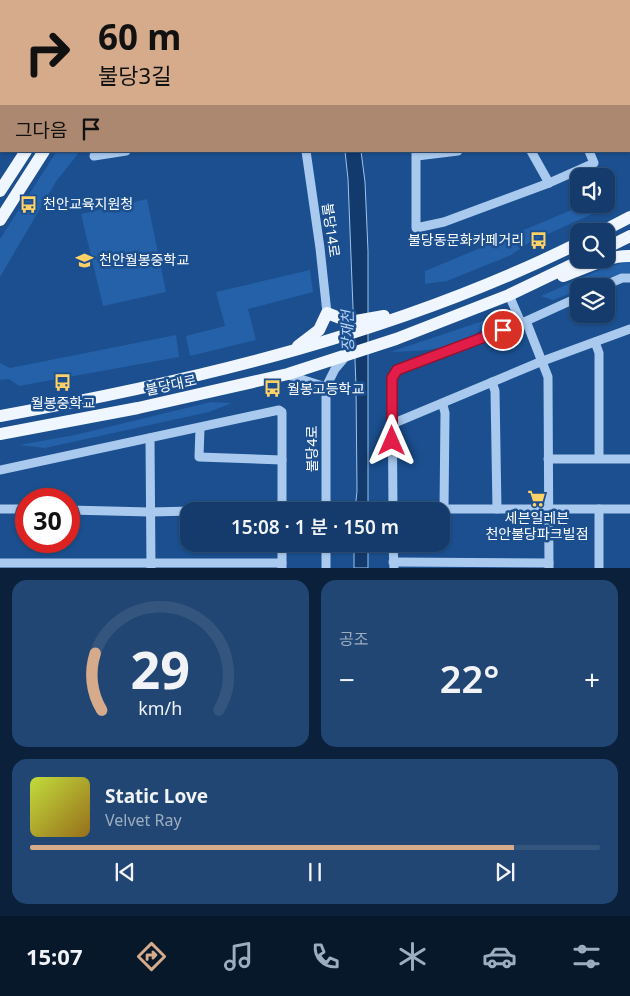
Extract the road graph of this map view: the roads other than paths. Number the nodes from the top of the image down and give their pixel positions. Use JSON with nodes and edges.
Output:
{"nodes":[{"id":1,"x":25,"y":152,"type":"edge"},
{"id":2,"x":43,"y":152,"type":"edge"},
{"id":3,"x":120,"y":152,"type":"edge"},
{"id":4,"x":306,"y":152,"type":"edge"},
{"id":5,"x":444,"y":152,"type":"edge"},
{"id":6,"x":532,"y":152,"type":"edge"},
{"id":7,"x":589,"y":152,"type":"edge"},
{"id":8,"x":416,"y":154,"type":"edge"},
{"id":9,"x":94,"y":156,"type":"dead end"},
{"id":10,"x":549,"y":183,"type":"junction"},
{"id":11,"x":0,"y":192,"type":"edge"},
{"id":12,"x":630,"y":213,"type":"edge"},
{"id":13,"x":630,"y":217,"type":"edge"},
{"id":14,"x":0,"y":220,"type":"edge"},
{"id":15,"x":615,"y":224,"type":"edge"},
{"id":16,"x":615,"y":225,"type":"edge"},
{"id":17,"x":630,"y":236,"type":"edge"},
{"id":18,"x":615,"y":244,"type":"edge"},
{"id":19,"x":570,"y":247,"type":"edge"},
{"id":20,"x":630,"y":256,"type":"edge"},
{"id":21,"x":570,"y":266,"type":"edge"},
{"id":22,"x":630,"y":278,"type":"edge"},
{"id":23,"x":615,"y":281,"type":"edge"},
{"id":24,"x":534,"y":283,"type":"junction"},
{"id":25,"x":509,"y":295,"type":"junction"},
{"id":26,"x":570,"y":301,"type":"edge"},
{"id":27,"x":327,"y":313,"type":"junction"},
{"id":28,"x":394,"y":319,"type":"junction"},
{"id":29,"x":522,"y":322,"type":"junction"},
{"id":30,"x":630,"y":329,"type":"edge"},
{"id":31,"x":595,"y":342,"type":"junction"},
{"id":32,"x":287,"y":354,"type":"junction"},
{"id":33,"x":346,"y":356,"type":"junction"},
{"id":34,"x":540,"y":362,"type":"junction"},
{"id":35,"x":288,"y":374,"type":"junction"},
{"id":36,"x":492,"y":382,"type":"junction"},
{"id":37,"x":326,"y":387,"type":"junction"},
{"id":38,"x":443,"y":404,"type":"junction"},
{"id":39,"x":0,"y":407,"type":"edge"},
{"id":40,"x":40,"y":409,"type":"junction"},
{"id":41,"x":0,"y":416,"type":"edge"},
{"id":42,"x":392,"y":424,"type":"junction"},
{"id":43,"x":200,"y":428,"type":"junction"},
{"id":44,"x":17,"y":431,"type":"junction"},
{"id":45,"x":0,"y":434,"type":"edge"},
{"id":46,"x":150,"y":438,"type":"junction"},
{"id":47,"x":0,"y":442,"type":"edge"},
{"id":48,"x":599,"y":458,"type":"junction"},
{"id":49,"x":630,"y":458,"type":"edge"},
{"id":50,"x":548,"y":459,"type":"junction"},
{"id":51,"x":282,"y":460,"type":"junction"},
{"id":52,"x":0,"y":470,"type":"edge"},
{"id":53,"x":282,"y":502,"type":"edge"},
{"id":54,"x":326,"y":502,"type":"edge"},
{"id":55,"x":392,"y":502,"type":"edge"},
{"id":56,"x":444,"y":502,"type":"edge"},
{"id":57,"x":548,"y":508,"type":"junction"},
{"id":58,"x":599,"y":508,"type":"junction"},
{"id":59,"x":0,"y":509,"type":"edge"},
{"id":60,"x":15,"y":509,"type":"edge"},
{"id":61,"x":497,"y":509,"type":"junction"},
{"id":62,"x":630,"y":509,"type":"edge"},
{"id":63,"x":80,"y":510,"type":"edge"},
{"id":64,"x":450,"y":510,"type":"edge"},
{"id":65,"x":150,"y":512,"type":"junction"},
{"id":66,"x":180,"y":512,"type":"edge"},
{"id":67,"x":282,"y":552,"type":"edge"},
{"id":68,"x":326,"y":552,"type":"edge"},
{"id":69,"x":393,"y":552,"type":"edge"},
{"id":70,"x":0,"y":563,"type":"edge"},
{"id":71,"x":393,"y":565,"type":"edge"},
{"id":72,"x":152,"y":566,"type":"edge"},
{"id":73,"x":282,"y":566,"type":"edge"},
{"id":74,"x":549,"y":566,"type":"edge"},
{"id":75,"x":326,"y":568,"type":"edge"},
{"id":76,"x":599,"y":568,"type":"edge"}],
"edges":[{"from":1,"to":11,"type":"main road"},
{"from":2,"to":14,"type":"main road"},
{"from":3,"to":9,"type":"street"},
{"from":4,"to":27,"type":"street","name":"불당14로"},
{"from":5,"to":8,"type":"street"},
{"from":6,"to":10,"type":"street"},
{"from":7,"to":10,"type":"street"},
{"from":8,"to":10,"type":"street"},
{"from":12,"to":15,"type":"main road"},
{"from":13,"to":16,"type":"main road"},
{"from":17,"to":18,"type":"main road"},
{"from":19,"to":28,"type":"main road"},
{"from":20,"to":24,"type":"main road"},
{"from":21,"to":24,"type":"main road"},
{"from":22,"to":23,"type":"street"},
{"from":24,"to":25,"type":"main road"},
{"from":25,"to":29,"type":"street"},
{"from":25,"to":33,"type":"main road","name":"불당대로"},
{"from":26,"to":29,"type":"street"},
{"from":27,"to":28,"type":"main road"},
{"from":27,"to":32,"type":"main road"},
{"from":28,"to":32,"type":"main road","name":"불당대로"},
{"from":29,"to":34,"type":"street"},
{"from":29,"to":42,"type":"street"},
{"from":30,"to":31,"type":"street"},
{"from":31,"to":34,"type":"street"},
{"from":31,"to":48,"type":"street"},
{"from":32,"to":40,"type":"main road","name":"불당대로"},
{"from":33,"to":35,"type":"main road","name":"불당대로"},
{"from":33,"to":37,"type":"street"},
{"from":34,"to":36,"type":"street"},
{"from":34,"to":50,"type":"street"},
{"from":35,"to":37,"type":"street"},
{"from":35,"to":44,"type":"main road","name":"불당대로"},
{"from":36,"to":38,"type":"street"},
{"from":36,"to":61,"type":"street"},
{"from":37,"to":54,"type":"street","name":"불당4로"},
{"from":38,"to":42,"type":"street"},
{"from":38,"to":56,"type":"street"},
{"from":39,"to":40,"type":"main road"},
{"from":40,"to":41,"type":"main road","name":"불당대로"},
{"from":42,"to":55,"type":"street"},
{"from":43,"to":46,"type":"street"},
{"from":43,"to":51,"type":"street"},
{"from":43,"to":51,"type":"street"},
{"from":44,"to":45,"type":"main road","name":"불당대로"},
{"from":44,"to":47,"type":"street"},
{"from":46,"to":52,"type":"street"},
{"from":46,"to":65,"type":"street"},
{"from":48,"to":49,"type":"street"},
{"from":48,"to":50,"type":"street"},
{"from":50,"to":57,"type":"street"},
{"from":51,"to":53,"type":"street"},
{"from":57,"to":58,"type":"street"},
{"from":57,"to":61,"type":"street"},
{"from":57,"to":74,"type":"street"},
{"from":58,"to":62,"type":"street"},
{"from":58,"to":76,"type":"street"},
{"from":59,"to":60,"type":"street"},
{"from":61,"to":64,"type":"street"},
{"from":63,"to":65,"type":"street"},
{"from":65,"to":66,"type":"street"},
{"from":65,"to":72,"type":"street"},
{"from":67,"to":73,"type":"street"},
{"from":68,"to":75,"type":"street"},
{"from":69,"to":71,"type":"street"},
{"from":70,"to":72,"type":"street"},
{"from":71,"to":74,"type":"street"},
{"from":72,"to":73,"type":"street"}]}
